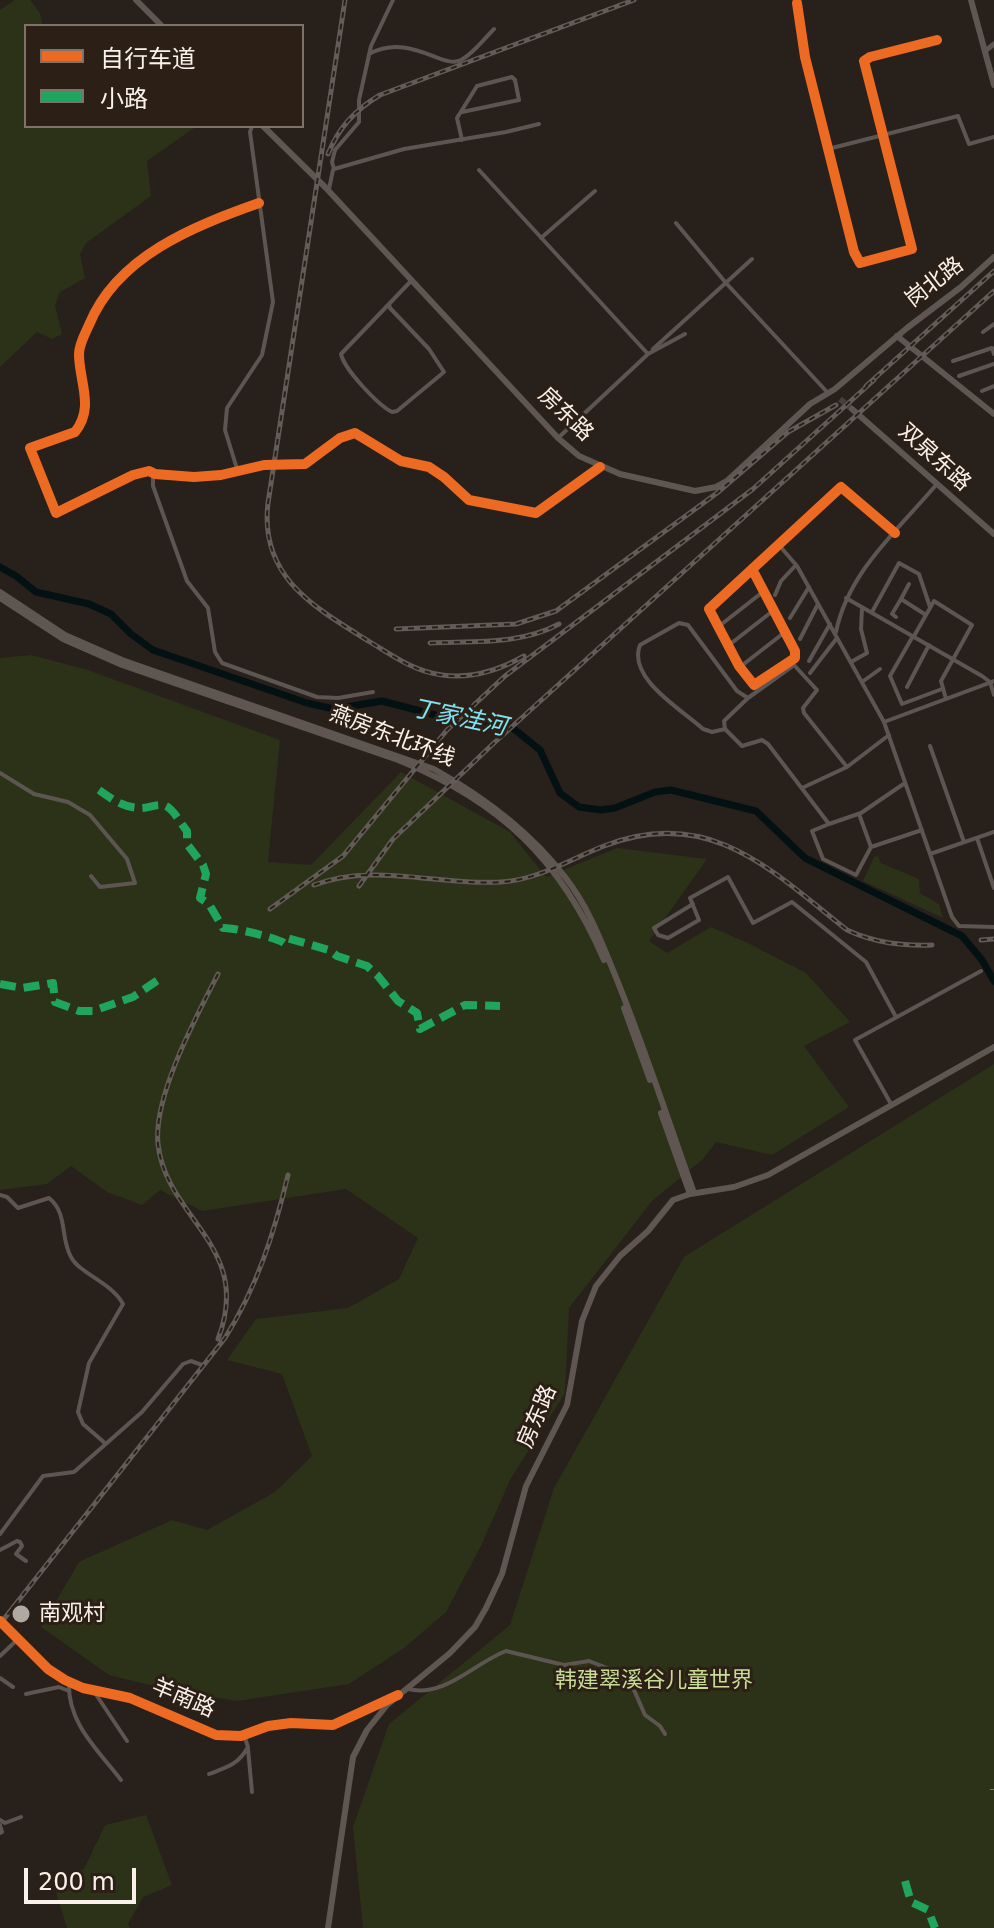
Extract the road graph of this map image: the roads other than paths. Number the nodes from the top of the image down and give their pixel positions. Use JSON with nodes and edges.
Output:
{"nodes":[{"id":1,"x":136,"y":0,"type":"edge"},
{"id":2,"x":393,"y":0,"type":"edge"},
{"id":3,"x":971,"y":0,"type":"edge"},
{"id":4,"x":797,"y":3,"type":"dead end"},
{"id":5,"x":160,"y":24,"type":"edge"},
{"id":6,"x":494,"y":29,"type":"dead end"},
{"id":7,"x":937,"y":40,"type":"dead end"},
{"id":8,"x":994,"y":47,"type":"edge"},
{"id":9,"x":985,"y":51,"type":"junction"},
{"id":10,"x":369,"y":54,"type":"junction"},
{"id":11,"x":994,"y":73,"type":"edge"},
{"id":12,"x":994,"y":85,"type":"edge"},
{"id":13,"x":462,"y":112,"type":"junction"},
{"id":14,"x":539,"y":124,"type":"dead end"},
{"id":15,"x":251,"y":128,"type":"edge"},
{"id":16,"x":265,"y":128,"type":"edge"},
{"id":17,"x":883,"y":135,"type":"junction"},
{"id":18,"x":994,"y":137,"type":"edge"},
{"id":19,"x":462,"y":140,"type":"junction"},
{"id":20,"x":828,"y":149,"type":"junction"},
{"id":21,"x":334,"y":169,"type":"junction"},
{"id":22,"x":479,"y":170,"type":"dead end"},
{"id":23,"x":327,"y":190,"type":"junction"},
{"id":24,"x":595,"y":191,"type":"dead end"},
{"id":25,"x":259,"y":203,"type":"junction"},
{"id":26,"x":676,"y":223,"type":"dead end"},
{"id":27,"x":541,"y":238,"type":"junction"},
{"id":28,"x":994,"y":257,"type":"edge"},
{"id":29,"x":752,"y":259,"type":"dead end"},
{"id":30,"x":411,"y":280,"type":"junction"},
{"id":31,"x":727,"y":282,"type":"junction"},
{"id":32,"x":389,"y":304,"type":"junction"},
{"id":33,"x":994,"y":324,"type":"edge"},
{"id":34,"x":983,"y":332,"type":"dead end"},
{"id":35,"x":685,"y":334,"type":"dead end"},
{"id":36,"x":897,"y":336,"type":"junction"},
{"id":37,"x":648,"y":354,"type":"junction"},
{"id":38,"x":994,"y":354,"type":"edge"},
{"id":39,"x":953,"y":361,"type":"dead end"},
{"id":40,"x":994,"y":364,"type":"edge"},
{"id":41,"x":959,"y":376,"type":"dead end"},
{"id":42,"x":994,"y":386,"type":"edge"},
{"id":43,"x":982,"y":391,"type":"dead end"},
{"id":44,"x":830,"y":392,"type":"junction"},
{"id":45,"x":840,"y":399,"type":"tunnel mouth"},
{"id":46,"x":852,"y":409,"type":"tunnel mouth"},
{"id":47,"x":994,"y":414,"type":"edge"},
{"id":48,"x":558,"y":438,"type":"junction"},
{"id":49,"x":600,"y":467,"type":"junction"},
{"id":50,"x":238,"y":472,"type":"junction"},
{"id":51,"x":153,"y":473,"type":"junction"},
{"id":52,"x":936,"y":485,"type":"junction"},
{"id":53,"x":895,"y":533,"type":"junction"},
{"id":54,"x":994,"y":534,"type":"edge"},
{"id":55,"x":778,"y":544,"type":"junction"},
{"id":56,"x":796,"y":565,"type":"junction"},
{"id":57,"x":752,"y":569,"type":"junction"},
{"id":58,"x":909,"y":584,"type":"dead end"},
{"id":59,"x":809,"y":587,"type":"junction"},
{"id":60,"x":764,"y":591,"type":"junction"},
{"id":61,"x":0,"y":595,"type":"edge"},
{"id":62,"x":775,"y":595,"type":"dead end"},
{"id":63,"x":846,"y":598,"type":"junction"},
{"id":64,"x":901,"y":599,"type":"junction"},
{"id":65,"x":818,"y":604,"type":"junction"},
{"id":66,"x":862,"y":607,"type":"junction"},
{"id":67,"x":930,"y":607,"type":"junction"},
{"id":68,"x":774,"y":610,"type":"junction"},
{"id":69,"x":872,"y":612,"type":"junction"},
{"id":70,"x":926,"y":615,"type":"junction"},
{"id":71,"x":896,"y":617,"type":"dead end"},
{"id":72,"x":790,"y":618,"type":"dead end"},
{"id":73,"x":830,"y":624,"type":"junction"},
{"id":74,"x":718,"y":627,"type":"junction"},
{"id":75,"x":785,"y":632,"type":"junction"},
{"id":76,"x":836,"y":636,"type":"junction"},
{"id":77,"x":914,"y":636,"type":"junction"},
{"id":78,"x":800,"y":639,"type":"dead end"},
{"id":79,"x":929,"y":645,"type":"junction"},
{"id":80,"x":728,"y":646,"type":"junction"},
{"id":81,"x":952,"y":659,"type":"junction"},
{"id":82,"x":809,"y":661,"type":"dead end"},
{"id":83,"x":851,"y":662,"type":"junction"},
{"id":84,"x":740,"y":667,"type":"junction"},
{"id":85,"x":880,"y":669,"type":"dead end"},
{"id":86,"x":810,"y":673,"type":"dead end"},
{"id":87,"x":862,"y":682,"type":"junction"},
{"id":88,"x":992,"y":682,"type":"edge"},
{"id":89,"x":907,"y":687,"type":"dead end"},
{"id":90,"x":942,"y":689,"type":"junction"},
{"id":91,"x":373,"y":692,"type":"dead end"},
{"id":92,"x":994,"y":695,"type":"edge"},
{"id":93,"x":748,"y":698,"type":"junction"},
{"id":94,"x":946,"y":699,"type":"junction"},
{"id":95,"x":884,"y":722,"type":"junction"},
{"id":96,"x":725,"y":729,"type":"junction"},
{"id":97,"x":889,"y":735,"type":"junction"},
{"id":98,"x":930,"y":746,"type":"dead end"},
{"id":99,"x":847,"y":767,"type":"junction"},
{"id":100,"x":0,"y":773,"type":"edge"},
{"id":101,"x":905,"y":783,"type":"junction"},
{"id":102,"x":802,"y":788,"type":"junction"},
{"id":103,"x":859,"y":814,"type":"junction"},
{"id":104,"x":829,"y":824,"type":"junction"},
{"id":105,"x":922,"y":830,"type":"junction"},
{"id":106,"x":994,"y":832,"type":"edge"},
{"id":107,"x":977,"y":838,"type":"junction"},
{"id":108,"x":964,"y":842,"type":"junction"},
{"id":109,"x":871,"y":847,"type":"junction"},
{"id":110,"x":930,"y":854,"type":"junction"},
{"id":111,"x":994,"y":857,"type":"edge"},
{"id":112,"x":984,"y":860,"type":"junction"},
{"id":113,"x":91,"y":876,"type":"dead end"},
{"id":114,"x":992,"y":879,"type":"edge"},
{"id":115,"x":994,"y":888,"type":"edge"},
{"id":116,"x":693,"y":904,"type":"junction"},
{"id":117,"x":994,"y":927,"type":"edge"},
{"id":118,"x":981,"y":971,"type":"dead end"},
{"id":119,"x":896,"y":1017,"type":"junction"},
{"id":120,"x":994,"y":1047,"type":"edge"},
{"id":121,"x":891,"y":1104,"type":"junction"},
{"id":122,"x":692,"y":1193,"type":"junction"},
{"id":123,"x":0,"y":1195,"type":"edge"},
{"id":124,"x":202,"y":1365,"type":"dead end"},
{"id":125,"x":106,"y":1444,"type":"junction"},
{"id":126,"x":0,"y":1534,"type":"edge"},
{"id":127,"x":0,"y":1550,"type":"edge"},
{"id":128,"x":26,"y":1561,"type":"dead end"},
{"id":129,"x":11,"y":1633,"type":"tunnel mouth"},
{"id":130,"x":17,"y":1640,"type":"junction"},
{"id":131,"x":0,"y":1656,"type":"edge"},
{"id":132,"x":0,"y":1678,"type":"edge"},
{"id":133,"x":69,"y":1682,"type":"junction"},
{"id":134,"x":13,"y":1687,"type":"dead end"},
{"id":135,"x":406,"y":1688,"type":"junction"},
{"id":136,"x":93,"y":1690,"type":"junction"},
{"id":137,"x":69,"y":1691,"type":"junction"},
{"id":138,"x":26,"y":1694,"type":"dead end"},
{"id":139,"x":398,"y":1695,"type":"junction"},
{"id":140,"x":665,"y":1734,"type":"dead end"},
{"id":141,"x":244,"y":1735,"type":"junction"},
{"id":142,"x":127,"y":1741,"type":"dead end"},
{"id":143,"x":248,"y":1747,"type":"junction"},
{"id":144,"x":209,"y":1774,"type":"dead end"},
{"id":145,"x":121,"y":1780,"type":"dead end"},
{"id":146,"x":252,"y":1792,"type":"dead end"},
{"id":147,"x":21,"y":1817,"type":"dead end"},
{"id":148,"x":0,"y":1823,"type":"edge"},
{"id":149,"x":0,"y":1833,"type":"edge"},
{"id":150,"x":328,"y":1928,"type":"edge"}],
"edges":[{"from":1,"to":5,"type":"main road"},
{"from":2,"to":10,"type":"street"},
{"from":3,"to":9,"type":"main road"},
{"from":4,"to":20,"type":"street"},
{"from":6,"to":10,"type":"street"},
{"from":7,"to":17,"type":"street"},
{"from":8,"to":9,"type":"street"},
{"from":9,"to":11,"type":"main road"},
{"from":9,"to":12,"type":"main road"},
{"from":10,"to":21,"type":"street"},
{"from":13,"to":13,"type":"street"},
{"from":13,"to":19,"type":"street"},
{"from":14,"to":19,"type":"street"},
{"from":15,"to":25,"type":"street"},
{"from":16,"to":23,"type":"main road","name":"房东路"},
{"from":17,"to":18,"type":"street"},
{"from":17,"to":20,"type":"street"},
{"from":17,"to":20,"type":"street"},
{"from":19,"to":21,"type":"street"},
{"from":21,"to":23,"type":"street"},
{"from":22,"to":27,"type":"street"},
{"from":23,"to":30,"type":"main road","name":"房东路"},
{"from":24,"to":27,"type":"street"},
{"from":25,"to":50,"type":"street"},
{"from":25,"to":51,"type":"street"},
{"from":26,"to":31,"type":"street"},
{"from":27,"to":37,"type":"street"},
{"from":28,"to":36,"type":"main road","name":"岗北路"},
{"from":29,"to":31,"type":"street"},
{"from":30,"to":32,"type":"street"},
{"from":30,"to":48,"type":"main road","name":"房东路"},
{"from":31,"to":37,"type":"street"},
{"from":31,"to":44,"type":"street"},
{"from":32,"to":32,"type":"street"},
{"from":33,"to":34,"type":"street"},
{"from":35,"to":37,"type":"street"},
{"from":36,"to":44,"type":"main road","name":"房东路"},
{"from":36,"to":47,"type":"main road"},
{"from":37,"to":48,"type":"street"},
{"from":38,"to":39,"type":"street"},
{"from":40,"to":41,"type":"street"},
{"from":42,"to":43,"type":"street"},
{"from":44,"to":45,"type":"main road"},
{"from":44,"to":49,"type":"main road","name":"房东路"},
{"from":46,"to":52,"type":"main road","name":"双泉东路"},
{"from":48,"to":49,"type":"main road","name":"房东路"},
{"from":49,"to":50,"type":"street"},
{"from":50,"to":51,"type":"street"},
{"from":51,"to":91,"type":"street"},
{"from":52,"to":53,"type":"street"},
{"from":52,"to":54,"type":"main road","name":"双泉东路"},
{"from":53,"to":55,"type":"street"},
{"from":53,"to":63,"type":"street"},
{"from":55,"to":56,"type":"street"},
{"from":55,"to":57,"type":"street"},
{"from":56,"to":59,"type":"street"},
{"from":56,"to":62,"type":"street"},
{"from":57,"to":60,"type":"street"},
{"from":57,"to":74,"type":"street"},
{"from":58,"to":64,"type":"street"},
{"from":59,"to":65,"type":"street"},
{"from":59,"to":72,"type":"street"},
{"from":60,"to":68,"type":"street"},
{"from":60,"to":74,"type":"street"},
{"from":61,"to":122,"type":"main road","name":"燕房东北环线"},
{"from":63,"to":66,"type":"street"},
{"from":63,"to":76,"type":"street"},
{"from":64,"to":70,"type":"street"},
{"from":64,"to":71,"type":"street"},
{"from":65,"to":73,"type":"street"},
{"from":65,"to":78,"type":"street"},
{"from":66,"to":69,"type":"street"},
{"from":66,"to":83,"type":"street"},
{"from":67,"to":69,"type":"street"},
{"from":67,"to":70,"type":"street"},
{"from":67,"to":81,"type":"street"},
{"from":68,"to":75,"type":"street"},
{"from":68,"to":80,"type":"street"},
{"from":69,"to":77,"type":"street"},
{"from":70,"to":77,"type":"street"},
{"from":73,"to":76,"type":"street"},
{"from":73,"to":82,"type":"street"},
{"from":74,"to":80,"type":"street"},
{"from":75,"to":84,"type":"street"},
{"from":75,"to":84,"type":"street"},
{"from":76,"to":83,"type":"street"},
{"from":76,"to":86,"type":"street"},
{"from":77,"to":79,"type":"street"},
{"from":77,"to":90,"type":"street"},
{"from":79,"to":81,"type":"street"},
{"from":79,"to":89,"type":"street"},
{"from":80,"to":84,"type":"street"},
{"from":81,"to":88,"type":"street"},
{"from":81,"to":90,"type":"street"},
{"from":83,"to":87,"type":"street"},
{"from":85,"to":87,"type":"street"},
{"from":87,"to":95,"type":"street"},
{"from":88,"to":92,"type":"street"},
{"from":88,"to":94,"type":"street"},
{"from":90,"to":94,"type":"street"},
{"from":93,"to":96,"type":"street"},
{"from":93,"to":96,"type":"street"},
{"from":93,"to":99,"type":"street"},
{"from":94,"to":95,"type":"street"},
{"from":95,"to":97,"type":"street"},
{"from":96,"to":102,"type":"street"},
{"from":97,"to":99,"type":"street"},
{"from":97,"to":101,"type":"street"},
{"from":98,"to":108,"type":"street"},
{"from":99,"to":102,"type":"street"},
{"from":100,"to":113,"type":"street"},
{"from":101,"to":103,"type":"street"},
{"from":101,"to":105,"type":"street"},
{"from":102,"to":104,"type":"street"},
{"from":103,"to":104,"type":"street"},
{"from":103,"to":109,"type":"street"},
{"from":104,"to":109,"type":"street"},
{"from":105,"to":109,"type":"street"},
{"from":105,"to":110,"type":"street"},
{"from":106,"to":107,"type":"street"},
{"from":107,"to":108,"type":"street"},
{"from":107,"to":112,"type":"street"},
{"from":108,"to":110,"type":"street"},
{"from":110,"to":117,"type":"street"},
{"from":111,"to":112,"type":"street"},
{"from":112,"to":114,"type":"street"},
{"from":114,"to":115,"type":"street"},
{"from":116,"to":116,"type":"street"},
{"from":116,"to":119,"type":"street"},
{"from":118,"to":119,"type":"street"},
{"from":119,"to":121,"type":"street"},
{"from":120,"to":121,"type":"main road","name":"房东路"},
{"from":121,"to":122,"type":"main road","name":"房东路"},
{"from":122,"to":135,"type":"main road","name":"房东路"},
{"from":123,"to":125,"type":"street"},
{"from":124,"to":125,"type":"street"},
{"from":125,"to":126,"type":"street"},
{"from":127,"to":128,"type":"street"},
{"from":129,"to":130,"type":"street","name":"羊南路"},
{"from":130,"to":131,"type":"street"},
{"from":130,"to":133,"type":"street","name":"羊南路"},
{"from":132,"to":134,"type":"street"},
{"from":133,"to":136,"type":"street","name":"羊南路"},
{"from":133,"to":137,"type":"street"},
{"from":135,"to":139,"type":"main road","name":"房东路"},
{"from":135,"to":140,"type":"street"},
{"from":136,"to":141,"type":"street","name":"羊南路"},
{"from":136,"to":142,"type":"street"},
{"from":137,"to":138,"type":"street"},
{"from":137,"to":145,"type":"street"},
{"from":139,"to":141,"type":"street","name":"羊南路"},
{"from":139,"to":150,"type":"main road","name":"房东路"},
{"from":141,"to":143,"type":"street"},
{"from":143,"to":144,"type":"street"},
{"from":143,"to":146,"type":"street"},
{"from":147,"to":148,"type":"street"},
{"from":148,"to":149,"type":"street"}]}
